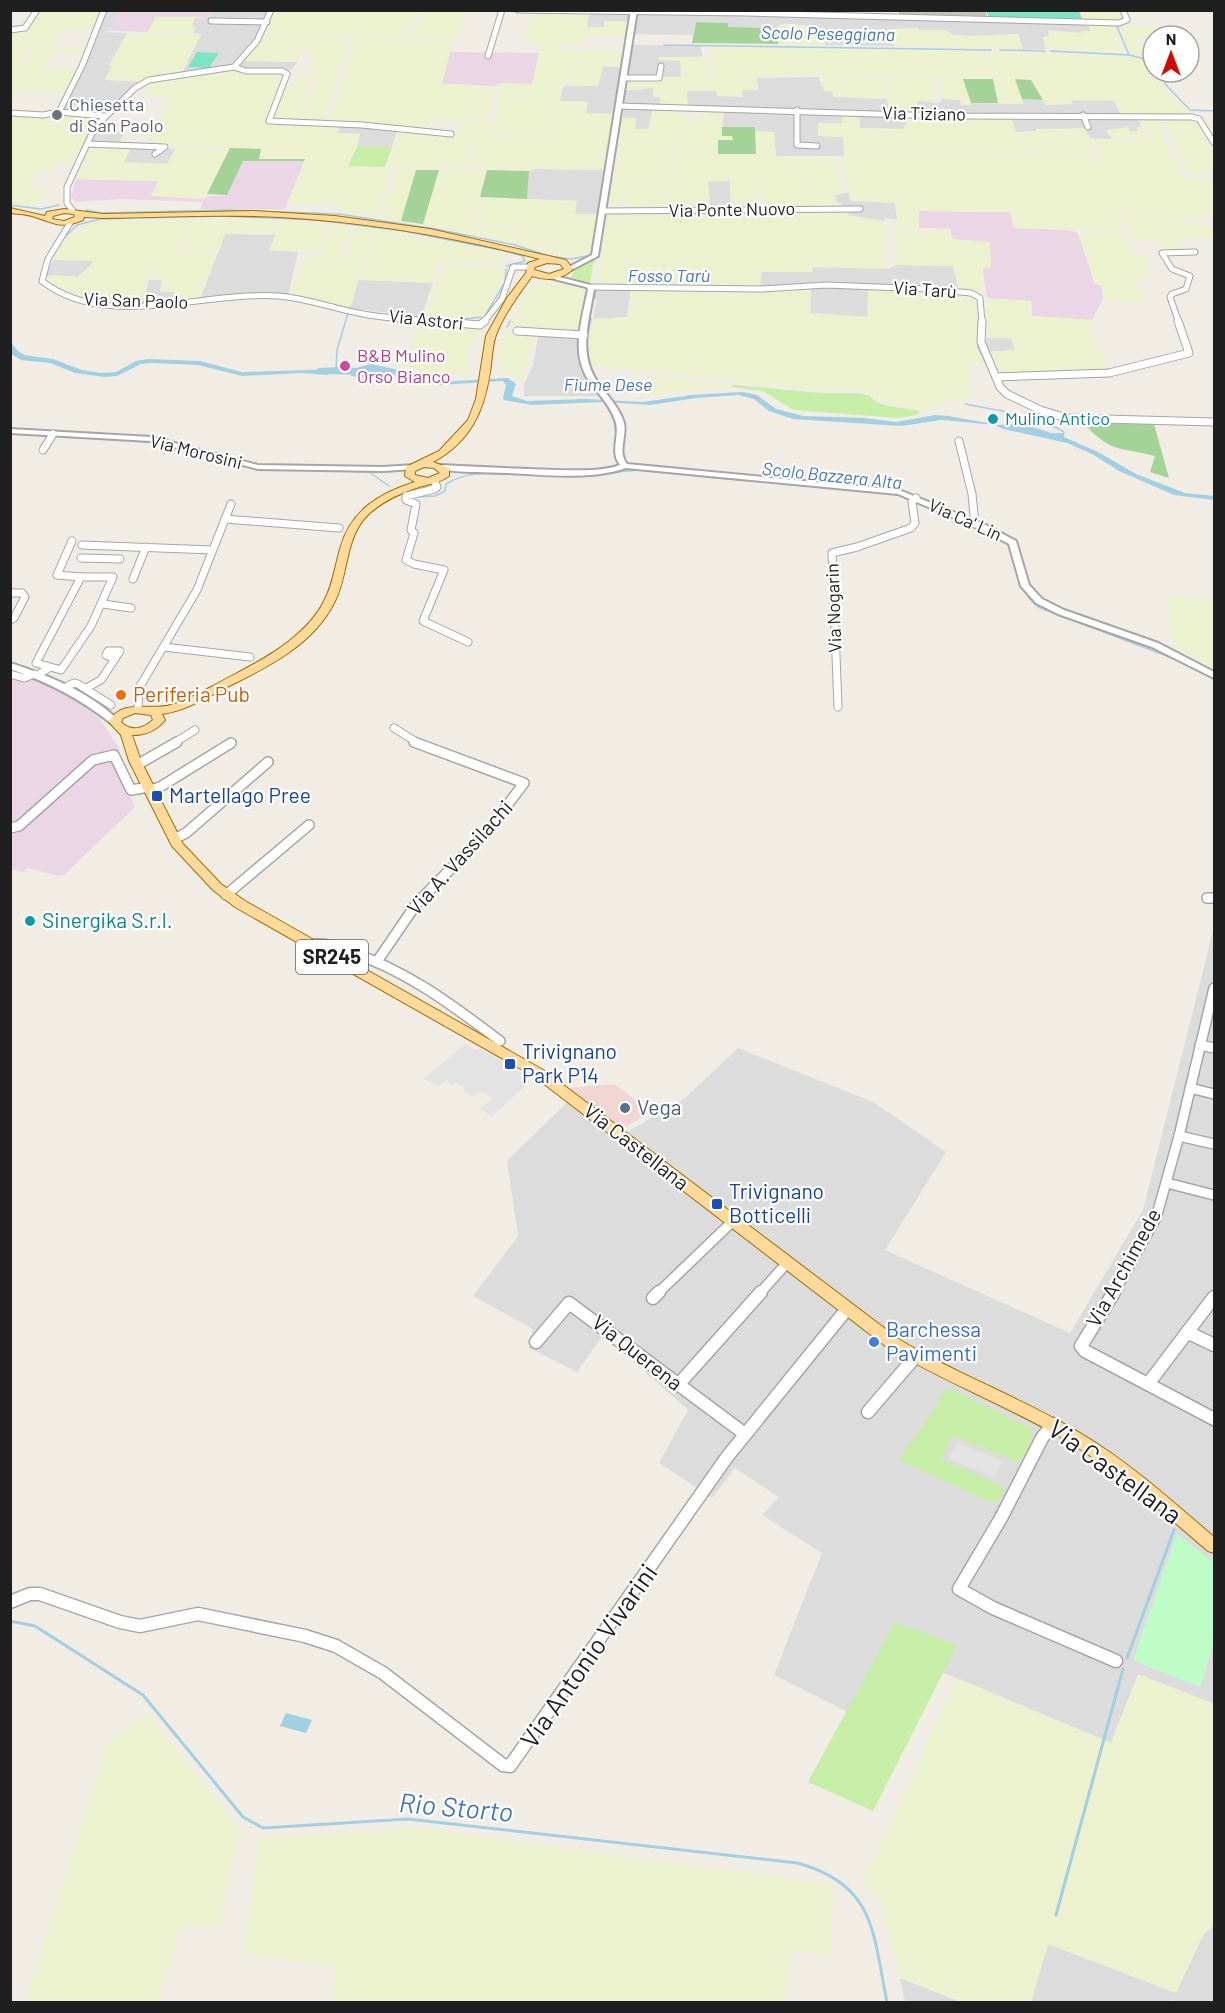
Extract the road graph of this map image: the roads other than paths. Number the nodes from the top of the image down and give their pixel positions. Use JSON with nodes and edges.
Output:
{"nodes":[{"id":1,"x":37,"y":10,"type":"edge"},
{"id":2,"x":104,"y":10,"type":"edge"},
{"id":3,"x":271,"y":10,"type":"edge"},
{"id":4,"x":502,"y":10,"type":"edge"},
{"id":5,"x":518,"y":10,"type":"edge"},
{"id":6,"x":1124,"y":10,"type":"edge"},
{"id":7,"x":634,"y":11,"type":"edge"},
{"id":8,"x":804,"y":13,"type":"edge"},
{"id":9,"x":824,"y":16,"type":"junction"},
{"id":10,"x":211,"y":21,"type":"dead end"},
{"id":11,"x":267,"y":22,"type":"junction"},
{"id":12,"x":825,"y":25,"type":"dead end"},
{"id":13,"x":10,"y":30,"type":"edge"},
{"id":14,"x":488,"y":56,"type":"dead end"},
{"id":15,"x":234,"y":66,"type":"junction"},
{"id":16,"x":661,"y":66,"type":"dead end"},
{"id":17,"x":624,"y":78,"type":"junction"},
{"id":18,"x":619,"y":106,"type":"junction"},
{"id":19,"x":797,"y":110,"type":"junction"},
{"id":20,"x":59,"y":112,"type":"junction"},
{"id":21,"x":10,"y":113,"type":"edge"},
{"id":22,"x":1083,"y":115,"type":"junction"},
{"id":23,"x":104,"y":116,"type":"junction"},
{"id":24,"x":1088,"y":127,"type":"dead end"},
{"id":25,"x":451,"y":134,"type":"dead end"},
{"id":26,"x":1215,"y":143,"type":"edge"},
{"id":27,"x":87,"y":144,"type":"junction"},
{"id":28,"x":817,"y":146,"type":"dead end"},
{"id":29,"x":155,"y":154,"type":"dead end"},
{"id":30,"x":67,"y":203,"type":"junction"},
{"id":31,"x":860,"y":209,"type":"dead end"},
{"id":32,"x":10,"y":210,"type":"edge"},
{"id":33,"x":603,"y":211,"type":"junction"},
{"id":34,"x":54,"y":217,"type":"junction"},
{"id":35,"x":75,"y":217,"type":"junction"},
{"id":36,"x":63,"y":232,"type":"junction"},
{"id":37,"x":525,"y":252,"type":"junction"},
{"id":38,"x":1195,"y":252,"type":"dead end"},
{"id":39,"x":563,"y":266,"type":"junction"},
{"id":40,"x":530,"y":268,"type":"junction"},
{"id":41,"x":547,"y":276,"type":"junction"},
{"id":42,"x":578,"y":284,"type":"junction"},
{"id":43,"x":590,"y":287,"type":"junction"},
{"id":44,"x":518,"y":291,"type":"junction"},
{"id":45,"x":290,"y":297,"type":"joint"},
{"id":46,"x":517,"y":332,"type":"dead end"},
{"id":47,"x":585,"y":335,"type":"junction"},
{"id":48,"x":996,"y":377,"type":"junction"},
{"id":49,"x":1215,"y":422,"type":"edge"},
{"id":50,"x":10,"y":431,"type":"edge"},
{"id":51,"x":53,"y":434,"type":"junction"},
{"id":52,"x":959,"y":441,"type":"dead end"},
{"id":53,"x":43,"y":450,"type":"dead end"},
{"id":54,"x":442,"y":453,"type":"junction"},
{"id":55,"x":626,"y":465,"type":"junction"},
{"id":56,"x":413,"y":471,"type":"junction"},
{"id":57,"x":437,"y":474,"type":"junction"},
{"id":58,"x":400,"y":489,"type":"junction"},
{"id":59,"x":914,"y":500,"type":"junction"},
{"id":60,"x":231,"y":504,"type":"dead end"},
{"id":61,"x":225,"y":519,"type":"junction"},
{"id":62,"x":975,"y":524,"type":"junction"},
{"id":63,"x":339,"y":528,"type":"dead end"},
{"id":64,"x":72,"y":541,"type":"dead end"},
{"id":65,"x":82,"y":545,"type":"dead end"},
{"id":66,"x":124,"y":546,"type":"junction"},
{"id":67,"x":146,"y":547,"type":"junction"},
{"id":68,"x":212,"y":550,"type":"junction"},
{"id":69,"x":81,"y":558,"type":"dead end"},
{"id":70,"x":120,"y":559,"type":"junction"},
{"id":71,"x":81,"y":577,"type":"junction"},
{"id":72,"x":113,"y":577,"type":"junction"},
{"id":73,"x":133,"y":579,"type":"dead end"},
{"id":74,"x":10,"y":593,"type":"edge"},
{"id":75,"x":103,"y":604,"type":"junction"},
{"id":76,"x":130,"y":608,"type":"dead end"},
{"id":77,"x":10,"y":620,"type":"edge"},
{"id":78,"x":468,"y":642,"type":"dead end"},
{"id":79,"x":164,"y":646,"type":"junction"},
{"id":80,"x":250,"y":657,"type":"dead end"},
{"id":81,"x":113,"y":658,"type":"dead end"},
{"id":82,"x":10,"y":666,"type":"edge"},
{"id":83,"x":49,"y":669,"type":"junction"},
{"id":84,"x":10,"y":674,"type":"edge"},
{"id":85,"x":36,"y":674,"type":"junction"},
{"id":86,"x":1215,"y":675,"type":"edge"},
{"id":87,"x":65,"y":678,"type":"junction"},
{"id":88,"x":86,"y":688,"type":"junction"},
{"id":89,"x":111,"y":705,"type":"dead end"},
{"id":90,"x":184,"y":705,"type":"junction"},
{"id":91,"x":98,"y":706,"type":"junction"},
{"id":92,"x":838,"y":707,"type":"dead end"},
{"id":93,"x":132,"y":709,"type":"junction"},
{"id":94,"x":151,"y":710,"type":"junction"},
{"id":95,"x":118,"y":726,"type":"junction"},
{"id":96,"x":152,"y":727,"type":"junction"},
{"id":97,"x":394,"y":728,"type":"dead end"},
{"id":98,"x":195,"y":730,"type":"dead end"},
{"id":99,"x":231,"y":743,"type":"dead end"},
{"id":100,"x":131,"y":747,"type":"junction"},
{"id":101,"x":268,"y":762,"type":"dead end"},
{"id":102,"x":137,"y":765,"type":"junction"},
{"id":103,"x":149,"y":789,"type":"junction"},
{"id":104,"x":309,"y":825,"type":"dead end"},
{"id":105,"x":10,"y":828,"type":"edge"},
{"id":106,"x":174,"y":838,"type":"junction"},
{"id":107,"x":226,"y":895,"type":"junction"},
{"id":108,"x":311,"y":945,"type":"junction"},
{"id":109,"x":378,"y":960,"type":"junction"},
{"id":110,"x":1215,"y":988,"type":"edge"},
{"id":111,"x":1213,"y":1002,"type":"edge"},
{"id":112,"x":472,"y":1028,"type":"junction"},
{"id":113,"x":500,"y":1041,"type":"dead end"},
{"id":114,"x":1200,"y":1045,"type":"junction"},
{"id":115,"x":1215,"y":1048,"type":"edge"},
{"id":116,"x":1190,"y":1088,"type":"junction"},
{"id":117,"x":1215,"y":1094,"type":"edge"},
{"id":118,"x":1179,"y":1136,"type":"junction"},
{"id":119,"x":1215,"y":1144,"type":"edge"},
{"id":120,"x":1167,"y":1184,"type":"junction"},
{"id":121,"x":1215,"y":1195,"type":"edge"},
{"id":122,"x":732,"y":1221,"type":"junction"},
{"id":123,"x":787,"y":1263,"type":"junction"},
{"id":124,"x":1215,"y":1297,"type":"edge"},
{"id":125,"x":653,"y":1298,"type":"dead end"},
{"id":126,"x":847,"y":1309,"type":"junction"},
{"id":127,"x":1187,"y":1332,"type":"junction"},
{"id":128,"x":536,"y":1342,"type":"dead end"},
{"id":129,"x":1215,"y":1344,"type":"edge"},
{"id":130,"x":915,"y":1357,"type":"junction"},
{"id":131,"x":1148,"y":1384,"type":"junction"},
{"id":132,"x":678,"y":1385,"type":"junction"},
{"id":133,"x":868,"y":1412,"type":"dead end"},
{"id":134,"x":1215,"y":1419,"type":"edge"},
{"id":135,"x":1053,"y":1424,"type":"junction"},
{"id":136,"x":745,"y":1434,"type":"junction"},
{"id":137,"x":1215,"y":1546,"type":"edge"},
{"id":138,"x":10,"y":1602,"type":"edge"},
{"id":139,"x":1116,"y":1661,"type":"dead end"}],
"edges":[{"from":1,"to":13,"type":"street"},
{"from":2,"to":20,"type":"street"},
{"from":3,"to":11,"type":"street"},
{"from":4,"to":14,"type":"street"},
{"from":5,"to":7,"type":"street"},
{"from":6,"to":9,"type":"street"},
{"from":7,"to":8,"type":"street"},
{"from":7,"to":17,"type":"street"},
{"from":8,"to":9,"type":"street"},
{"from":9,"to":12,"type":"street"},
{"from":10,"to":11,"type":"street"},
{"from":11,"to":15,"type":"street"},
{"from":15,"to":23,"type":"street"},
{"from":15,"to":25,"type":"street"},
{"from":16,"to":17,"type":"street"},
{"from":17,"to":18,"type":"street"},
{"from":18,"to":19,"type":"street","name":"Via Tiziano"},
{"from":18,"to":33,"type":"street"},
{"from":19,"to":22,"type":"street","name":"Via Tiziano"},
{"from":19,"to":28,"type":"street"},
{"from":20,"to":21,"type":"street"},
{"from":20,"to":23,"type":"street"},
{"from":22,"to":24,"type":"street"},
{"from":22,"to":26,"type":"street","name":"Via Tiziano"},
{"from":23,"to":27,"type":"street"},
{"from":27,"to":29,"type":"street"},
{"from":27,"to":30,"type":"street"},
{"from":30,"to":34,"type":"street"},
{"from":30,"to":35,"type":"street"},
{"from":31,"to":33,"type":"street","name":"Via Ponte Nuovo"},
{"from":32,"to":34,"type":"main road"},
{"from":33,"to":39,"type":"street"},
{"from":34,"to":35,"type":"main road"},
{"from":34,"to":35,"type":"main road"},
{"from":34,"to":36,"type":"street"},
{"from":35,"to":36,"type":"street","name":"Via San Paolo"},
{"from":35,"to":37,"type":"main road"},
{"from":36,"to":45,"type":"street","name":"Via San Paolo"},
{"from":37,"to":39,"type":"main road"},
{"from":37,"to":40,"type":"main road"},
{"from":38,"to":48,"type":"street"},
{"from":39,"to":40,"type":"main road"},
{"from":39,"to":41,"type":"main road"},
{"from":39,"to":42,"type":"street"},
{"from":40,"to":41,"type":"main road"},
{"from":40,"to":44,"type":"main road"},
{"from":40,"to":45,"type":"street","name":"Via Astori"},
{"from":41,"to":42,"type":"street"},
{"from":41,"to":44,"type":"main road"},
{"from":42,"to":43,"type":"street"},
{"from":43,"to":47,"type":"street"},
{"from":43,"to":48,"type":"street","name":"Via Tarù"},
{"from":44,"to":54,"type":"main road"},
{"from":46,"to":47,"type":"street"},
{"from":47,"to":55,"type":"street"},
{"from":48,"to":49,"type":"street","name":"Via Tarù"},
{"from":50,"to":51,"type":"street","name":"Via Morosini"},
{"from":51,"to":53,"type":"street"},
{"from":51,"to":56,"type":"street","name":"Via Morosini"},
{"from":52,"to":62,"type":"street"},
{"from":54,"to":56,"type":"main road"},
{"from":54,"to":57,"type":"main road"},
{"from":55,"to":57,"type":"street"},
{"from":55,"to":59,"type":"street","name":"Via Ca' Lin"},
{"from":56,"to":57,"type":"main road"},
{"from":56,"to":57,"type":"main road"},
{"from":56,"to":58,"type":"main road"},
{"from":57,"to":58,"type":"main road"},
{"from":57,"to":78,"type":"street"},
{"from":58,"to":90,"type":"main road"},
{"from":59,"to":62,"type":"street","name":"Via Ca' Lin"},
{"from":59,"to":92,"type":"street","name":"Via Nogarin"},
{"from":60,"to":61,"type":"street"},
{"from":61,"to":63,"type":"street"},
{"from":61,"to":68,"type":"street"},
{"from":62,"to":86,"type":"street","name":"Via Ca' Lin"},
{"from":64,"to":71,"type":"street"},
{"from":65,"to":66,"type":"street"},
{"from":66,"to":67,"type":"street"},
{"from":66,"to":70,"type":"street"},
{"from":67,"to":68,"type":"street"},
{"from":67,"to":73,"type":"street"},
{"from":68,"to":79,"type":"street"},
{"from":69,"to":70,"type":"street"},
{"from":70,"to":72,"type":"street"},
{"from":71,"to":72,"type":"street"},
{"from":71,"to":83,"type":"street"},
{"from":72,"to":75,"type":"street"},
{"from":74,"to":77,"type":"street"},
{"from":75,"to":76,"type":"street"},
{"from":75,"to":87,"type":"street"},
{"from":79,"to":80,"type":"street"},
{"from":79,"to":93,"type":"street"},
{"from":81,"to":88,"type":"street"},
{"from":82,"to":85,"type":"street","name":"Via Castellana","number":"SR245"},
{"from":83,"to":85,"type":"street"},
{"from":83,"to":87,"type":"street"},
{"from":84,"to":85,"type":"street"},
{"from":85,"to":87,"type":"street","name":"Via Castellana","number":"SR245"},
{"from":87,"to":88,"type":"street","name":"Via Castellana"},
{"from":87,"to":91,"type":"street","name":"Via Castellana","number":"SR245"},
{"from":88,"to":89,"type":"street","name":"Via Castellana"},
{"from":90,"to":94,"type":"main road"},
{"from":90,"to":96,"type":"main road"},
{"from":91,"to":93,"type":"street","name":"Via Castellana","number":"SR245"},
{"from":91,"to":95,"type":"street","name":"Via Castellana","number":"SR245"},
{"from":93,"to":94,"type":"main road"},
{"from":93,"to":95,"type":"main road"},
{"from":94,"to":96,"type":"main road"},
{"from":95,"to":96,"type":"main road"},
{"from":95,"to":100,"type":"main road","name":"Via Castellana","number":"SR245"},
{"from":96,"to":100,"type":"main road"},
{"from":97,"to":109,"type":"street","name":"Via A. Vassilachi"},
{"from":98,"to":102,"type":"street"},
{"from":99,"to":103,"type":"street"},
{"from":100,"to":102,"type":"main road","name":"Via Castellana","number":"SR245"},
{"from":101,"to":106,"type":"street"},
{"from":102,"to":103,"type":"main road","name":"Via Castellana","number":"SR245"},
{"from":103,"to":105,"type":"street"},
{"from":103,"to":106,"type":"main road","name":"Via Castellana","number":"SR245"},
{"from":104,"to":107,"type":"street"},
{"from":106,"to":107,"type":"main road","name":"Via Castellana","number":"SR245"},
{"from":107,"to":108,"type":"main road","name":"Via Castellana","number":"SR245"},
{"from":108,"to":109,"type":"street","name":"Via Castellana"},
{"from":108,"to":112,"type":"main road","name":"Via Castellana","number":"SR245"},
{"from":109,"to":112,"type":"street","name":"Via Castellana"},
{"from":110,"to":111,"type":"street","name":"Via Archimede"},
{"from":111,"to":114,"type":"street","name":"Via Archimede"},
{"from":112,"to":113,"type":"street","name":"Via Castellana"},
{"from":112,"to":122,"type":"main road","name":"Via Castellana","number":"SR245"},
{"from":114,"to":115,"type":"street"},
{"from":114,"to":116,"type":"street","name":"Via Archimede"},
{"from":116,"to":117,"type":"street"},
{"from":116,"to":118,"type":"street","name":"Via Archimede"},
{"from":118,"to":119,"type":"street"},
{"from":118,"to":120,"type":"street","name":"Via Archimede"},
{"from":120,"to":121,"type":"street","name":"Via Archimede"},
{"from":120,"to":131,"type":"street","name":"Via Archimede"},
{"from":122,"to":123,"type":"main road","name":"Via Castellana","number":"SR245"},
{"from":122,"to":125,"type":"street"},
{"from":123,"to":126,"type":"main road","name":"Via Castellana","number":"SR245"},
{"from":123,"to":132,"type":"street"},
{"from":124,"to":127,"type":"street"},
{"from":126,"to":130,"type":"main road","name":"Via Castellana","number":"SR245"},
{"from":126,"to":136,"type":"street","name":"Via Antonio Vivarini"},
{"from":127,"to":129,"type":"street"},
{"from":127,"to":131,"type":"street"},
{"from":128,"to":132,"type":"street","name":"Via Querena"},
{"from":130,"to":133,"type":"street"},
{"from":130,"to":135,"type":"main road","name":"Via Castellana","number":"SR245"},
{"from":131,"to":134,"type":"street","name":"Via Archimede"},
{"from":132,"to":136,"type":"street","name":"Via Querena"},
{"from":135,"to":137,"type":"main road","name":"Via Castellana","number":"SR245"},
{"from":135,"to":139,"type":"street"},
{"from":136,"to":138,"type":"street","name":"Via Antonio Vivarini"}]}
